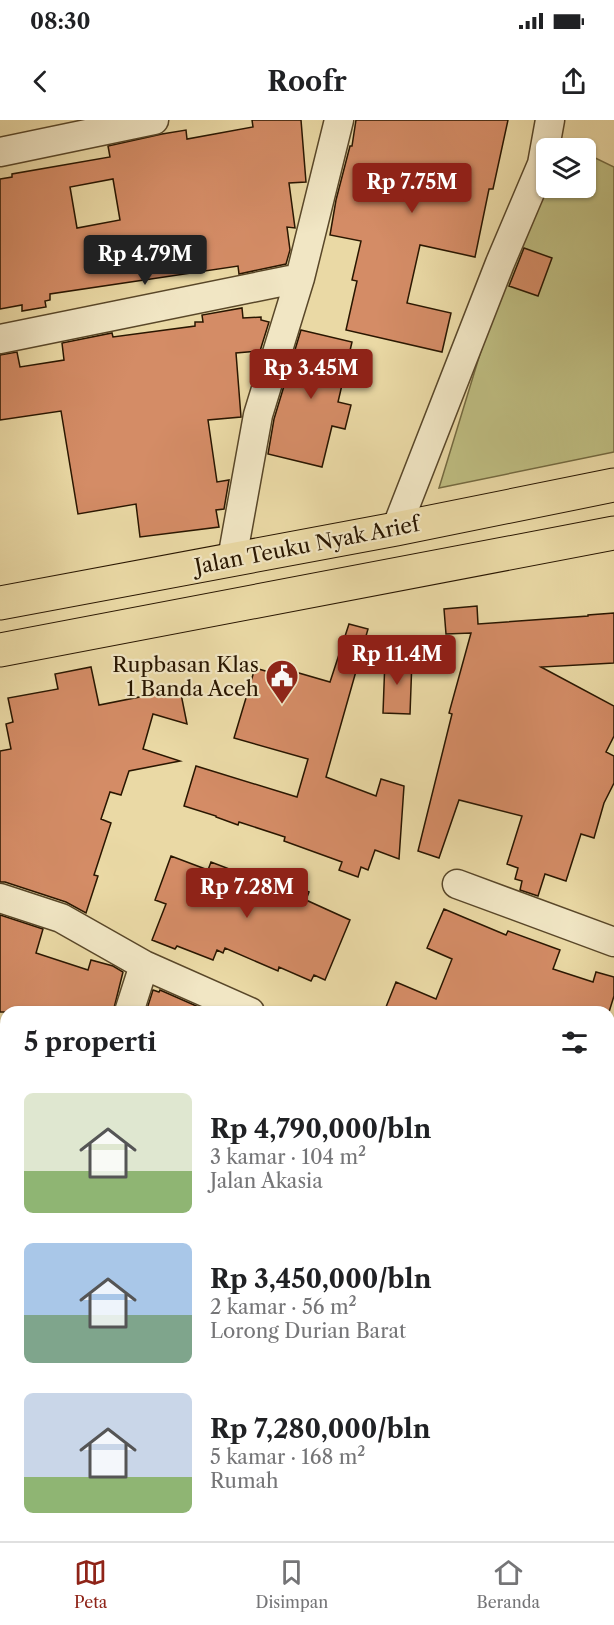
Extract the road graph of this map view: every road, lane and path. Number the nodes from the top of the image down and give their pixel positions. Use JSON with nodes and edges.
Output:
{"nodes":[{"id":1,"x":154,"y":120,"type":"edge"},
{"id":2,"x":339,"y":120,"type":"edge"},
{"id":3,"x":550,"y":120,"type":"edge"},
{"id":4,"x":0,"y":152,"type":"edge"},
{"id":5,"x":300,"y":278,"type":"junction"},
{"id":6,"x":0,"y":339,"type":"edge"},
{"id":7,"x":614,"y":485,"type":"edge"},
{"id":8,"x":396,"y":529,"type":"junction"},
{"id":9,"x":614,"y":533,"type":"edge"},
{"id":10,"x":232,"y":559,"type":"junction"},
{"id":11,"x":0,"y":603,"type":"edge"},
{"id":12,"x":0,"y":650,"type":"edge"},
{"id":13,"x":457,"y":884,"type":"dead end"},
{"id":14,"x":0,"y":898,"type":"edge"},
{"id":15,"x":614,"y":942,"type":"edge"},
{"id":16,"x":144,"y":965,"type":"junction"},
{"id":17,"x":131,"y":1006,"type":"edge"},
{"id":18,"x":236,"y":1006,"type":"edge"}],
"edges":[{"from":1,"to":4,"type":"street"},
{"from":2,"to":5,"type":"street"},
{"from":3,"to":8,"type":"street"},
{"from":5,"to":6,"type":"street"},
{"from":5,"to":10,"type":"street"},
{"from":7,"to":8,"type":"highway","name":"Jalan Teuku Nyak Arief"},
{"from":8,"to":10,"type":"highway","name":"Jalan Teuku Nyak Arief"},
{"from":9,"to":12,"type":"highway"},
{"from":10,"to":11,"type":"highway","name":"Jalan Teuku Nyak Arief"},
{"from":13,"to":15,"type":"street"},
{"from":14,"to":16,"type":"street"},
{"from":16,"to":17,"type":"street"},
{"from":16,"to":18,"type":"street"}]}
